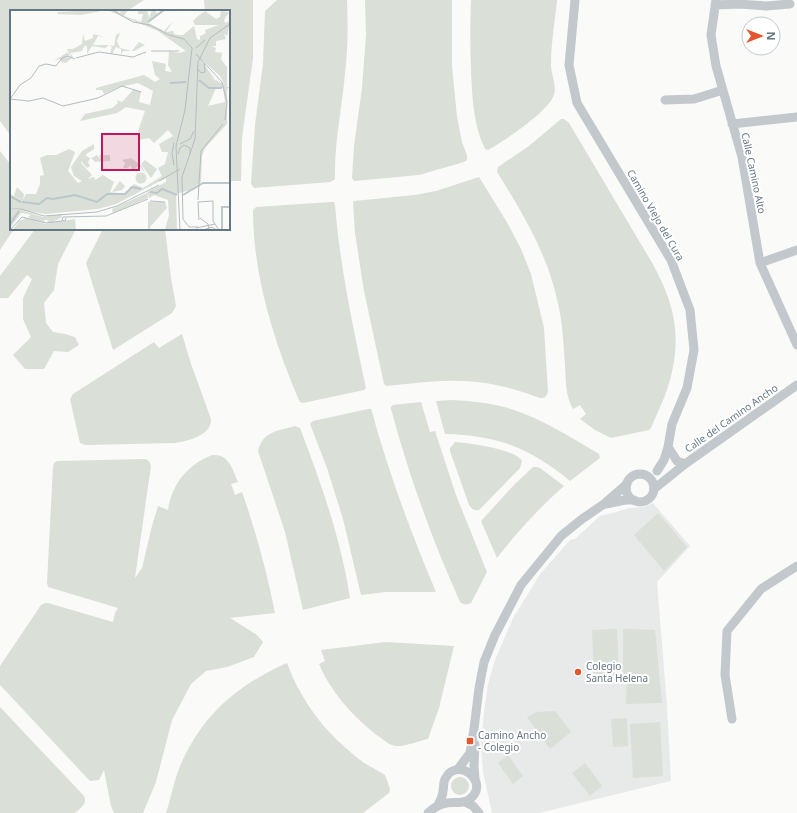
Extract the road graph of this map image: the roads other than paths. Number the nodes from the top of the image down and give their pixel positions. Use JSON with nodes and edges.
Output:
{"nodes":[{"id":1,"x":575,"y":0,"type":"edge"},
{"id":2,"x":715,"y":3,"type":"edge"},
{"id":3,"x":790,"y":4,"type":"dead end"},
{"id":4,"x":723,"y":90,"type":"junction"},
{"id":5,"x":665,"y":100,"type":"dead end"},
{"id":6,"x":797,"y":117,"type":"edge"},
{"id":7,"x":732,"y":124,"type":"junction"},
{"id":8,"x":797,"y":250,"type":"edge"},
{"id":9,"x":760,"y":263,"type":"junction"},
{"id":10,"x":797,"y":345,"type":"edge"},
{"id":11,"x":797,"y":385,"type":"edge"},
{"id":12,"x":668,"y":447,"type":"junction"},
{"id":13,"x":682,"y":466,"type":"junction"},
{"id":14,"x":657,"y":472,"type":"junction"},
{"id":15,"x":645,"y":474,"type":"junction"},
{"id":16,"x":627,"y":484,"type":"junction"},
{"id":17,"x":654,"y":489,"type":"junction"},
{"id":18,"x":634,"y":500,"type":"junction"},
{"id":19,"x":604,"y":504,"type":"junction"},
{"id":20,"x":797,"y":566,"type":"edge"},
{"id":21,"x":732,"y":718,"type":"dead end"},
{"id":22,"x":474,"y":729,"type":"junction"},
{"id":23,"x":458,"y":770,"type":"junction"},
{"id":24,"x":475,"y":779,"type":"junction"},
{"id":25,"x":444,"y":790,"type":"junction"},
{"id":26,"x":455,"y":802,"type":"junction"},
{"id":27,"x":465,"y":802,"type":"junction"},
{"id":28,"x":438,"y":805,"type":"junction"},
{"id":29,"x":428,"y":813,"type":"edge"},
{"id":30,"x":479,"y":813,"type":"edge"}],
"edges":[{"from":1,"to":12,"type":"street","name":"Camino Viejo del Cura"},
{"from":2,"to":3,"type":"street"},
{"from":2,"to":4,"type":"street","name":"Calle Camino Alto"},
{"from":4,"to":5,"type":"street"},
{"from":4,"to":7,"type":"street","name":"Calle Camino Alto"},
{"from":6,"to":7,"type":"street"},
{"from":7,"to":9,"type":"street","name":"Calle Camino Alto"},
{"from":8,"to":9,"type":"street"},
{"from":9,"to":10,"type":"street","name":"Calle Camino Alto"},
{"from":11,"to":13,"type":"street","name":"Calle del Camino Ancho"},
{"from":12,"to":13,"type":"street"},
{"from":12,"to":14,"type":"street","name":"Camino Viejo del Cura"},
{"from":13,"to":14,"type":"street","name":"Calle del Camino Ancho"},
{"from":13,"to":17,"type":"street","name":"Calle del Camino Ancho"},
{"from":14,"to":15,"type":"street","name":"Calle del Camino Ancho"},
{"from":15,"to":16,"type":"street"},
{"from":15,"to":17,"type":"street"},
{"from":16,"to":18,"type":"street"},
{"from":16,"to":19,"type":"street"},
{"from":17,"to":18,"type":"street"},
{"from":18,"to":19,"type":"street"},
{"from":19,"to":22,"type":"street"},
{"from":20,"to":21,"type":"street"},
{"from":22,"to":23,"type":"street"},
{"from":22,"to":24,"type":"street"},
{"from":23,"to":24,"type":"street"},
{"from":23,"to":25,"type":"street"},
{"from":24,"to":27,"type":"street"},
{"from":25,"to":26,"type":"street"},
{"from":25,"to":28,"type":"street"},
{"from":26,"to":27,"type":"street"},
{"from":26,"to":28,"type":"street"},
{"from":27,"to":30,"type":"street"},
{"from":28,"to":29,"type":"street"}]}
